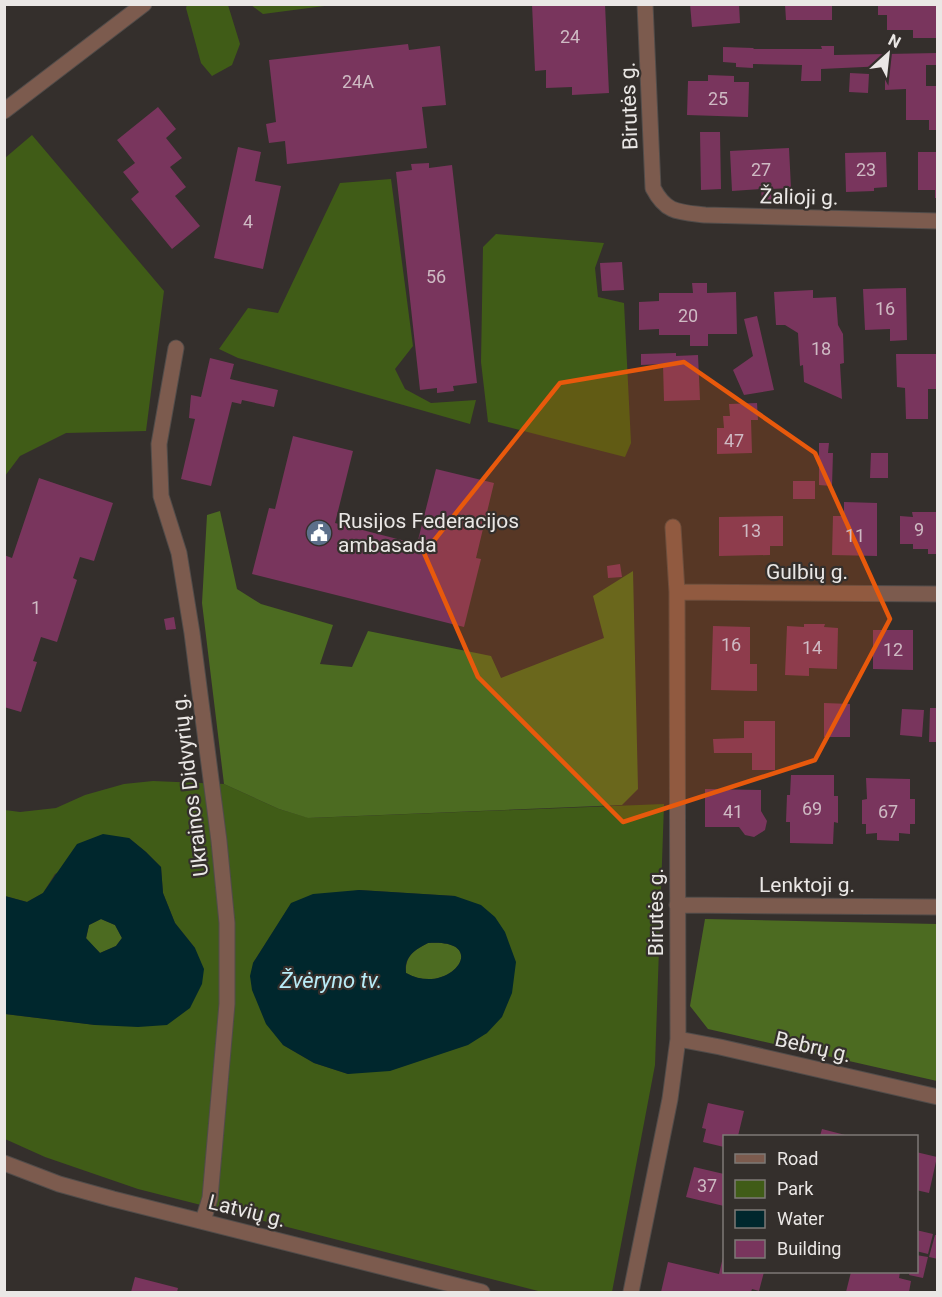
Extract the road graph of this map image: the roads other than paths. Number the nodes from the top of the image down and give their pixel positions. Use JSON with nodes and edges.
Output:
{"nodes":[{"id":1,"x":144,"y":4,"type":"edge"},
{"id":2,"x":645,"y":4,"type":"edge"},
{"id":3,"x":4,"y":111,"type":"edge"},
{"id":4,"x":661,"y":203,"type":"joint"},
{"id":5,"x":938,"y":221,"type":"edge"},
{"id":6,"x":176,"y":348,"type":"dead end"},
{"id":7,"x":673,"y":527,"type":"dead end"},
{"id":8,"x":677,"y":592,"type":"junction"},
{"id":9,"x":938,"y":594,"type":"edge"},
{"id":10,"x":677,"y":905,"type":"junction"},
{"id":11,"x":938,"y":907,"type":"edge"},
{"id":12,"x":678,"y":1039,"type":"junction"},
{"id":13,"x":938,"y":1097,"type":"edge"},
{"id":14,"x":4,"y":1163,"type":"edge"},
{"id":15,"x":203,"y":1221,"type":"junction"},
{"id":16,"x":482,"y":1293,"type":"edge"},
{"id":17,"x":631,"y":1293,"type":"edge"}],
"edges":[{"from":1,"to":3,"type":"street"},
{"from":2,"to":4,"type":"street","name":"Birutės g."},
{"from":4,"to":5,"type":"street","name":"Žalioji g."},
{"from":6,"to":15,"type":"street","name":"Ukrainos Didvyrių g."},
{"from":7,"to":8,"type":"street","name":"Birutės g."},
{"from":8,"to":9,"type":"street","name":"Gulbių g."},
{"from":8,"to":10,"type":"street","name":"Birutės g."},
{"from":10,"to":11,"type":"street","name":"Lenktoji g."},
{"from":10,"to":12,"type":"street","name":"Birutės g."},
{"from":12,"to":13,"type":"street","name":"Bebrų g."},
{"from":12,"to":17,"type":"street","name":"Birutės g."},
{"from":14,"to":15,"type":"street","name":"Latvių g."},
{"from":15,"to":16,"type":"street","name":"Latvių g."}]}
